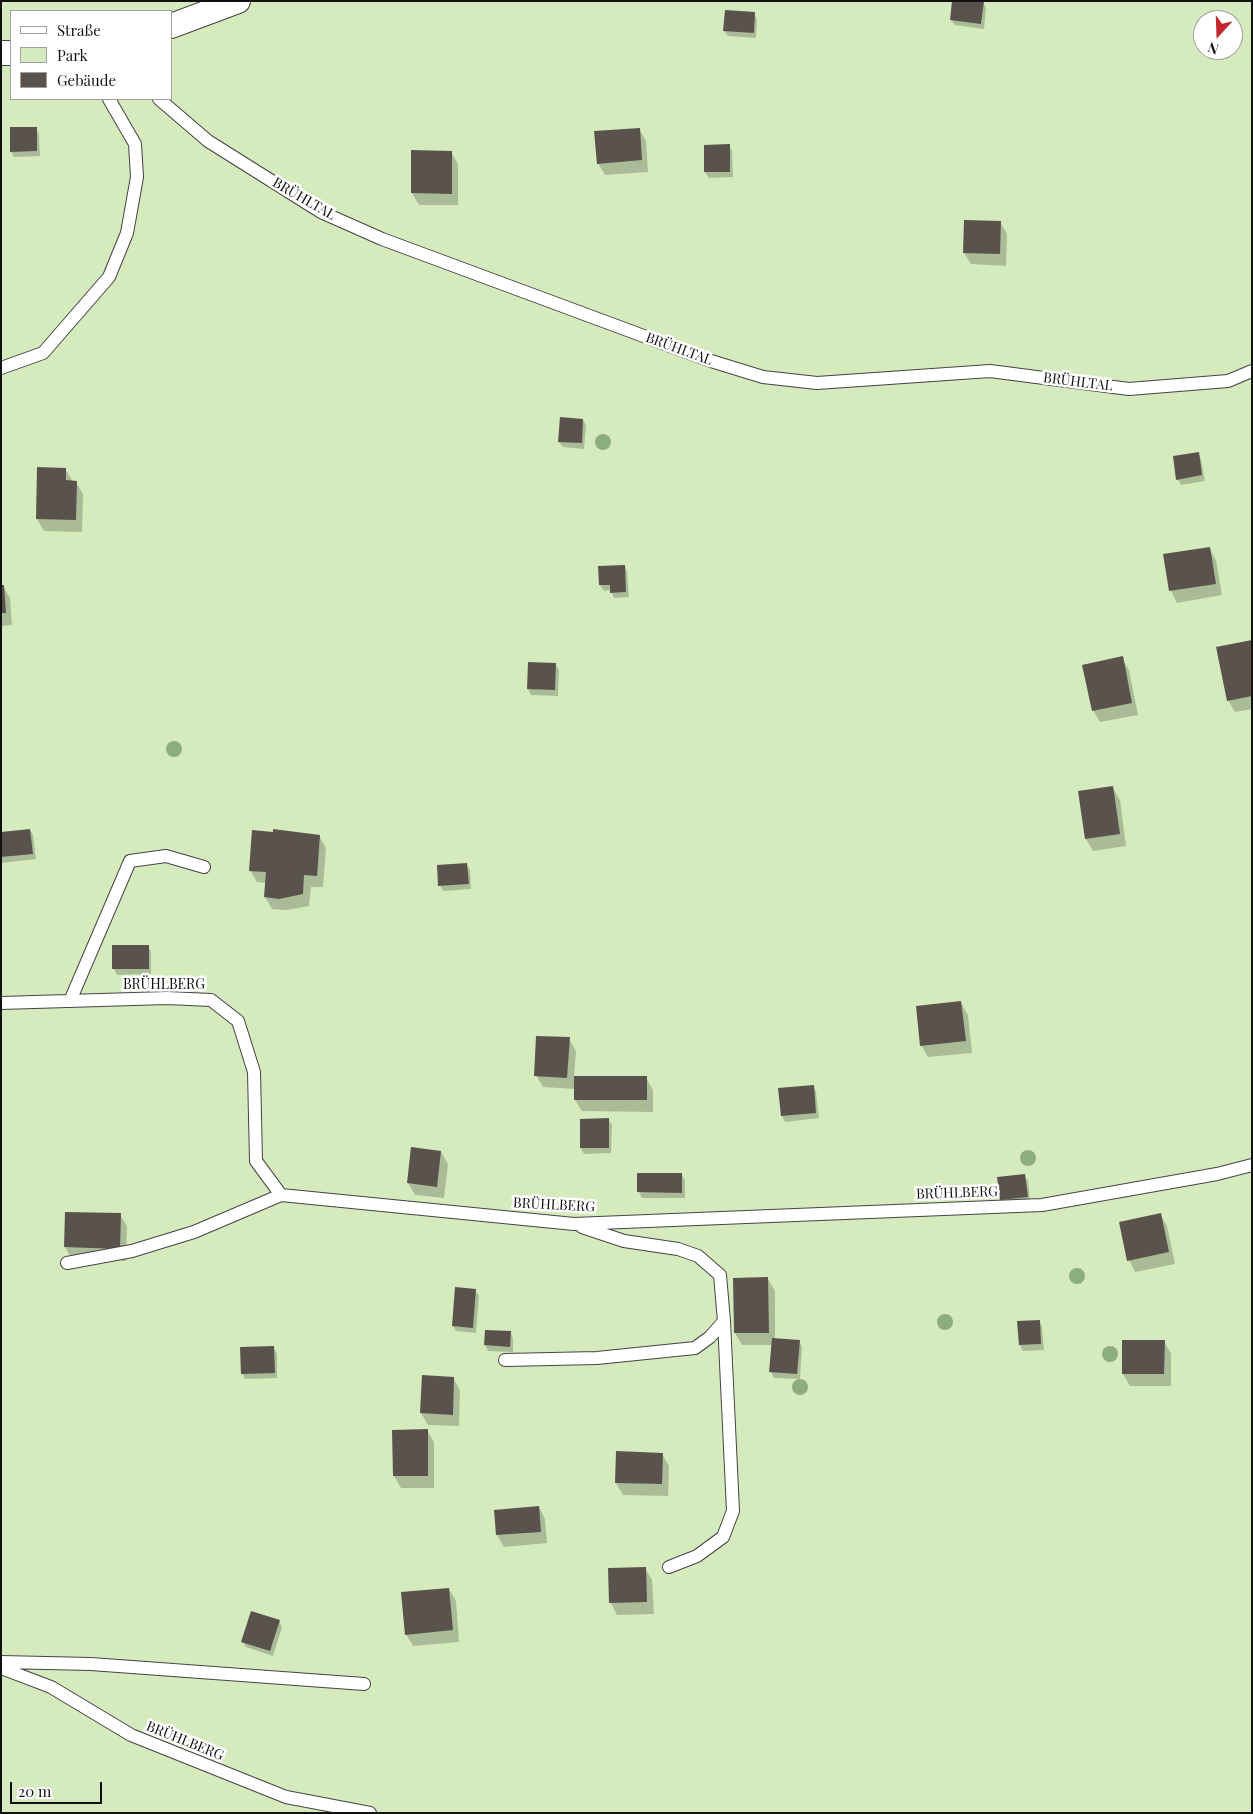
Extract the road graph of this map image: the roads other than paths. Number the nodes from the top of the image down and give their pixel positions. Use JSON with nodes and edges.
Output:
{"nodes":[{"id":1,"x":238,"y":1,"type":"edge"},
{"id":2,"x":172,"y":26,"type":"edge"},
{"id":3,"x":110,"y":100,"type":"edge"},
{"id":4,"x":160,"y":100,"type":"edge"},
{"id":5,"x":1,"y":368,"type":"edge"},
{"id":6,"x":1252,"y":371,"type":"edge"},
{"id":7,"x":204,"y":867,"type":"dead end"},
{"id":8,"x":70,"y":1001,"type":"junction"},
{"id":9,"x":1,"y":1003,"type":"edge"},
{"id":10,"x":1252,"y":1165,"type":"edge"},
{"id":11,"x":281,"y":1195,"type":"junction"},
{"id":12,"x":574,"y":1224,"type":"junction"},
{"id":13,"x":67,"y":1264,"type":"dead end"},
{"id":14,"x":724,"y":1320,"type":"junction"},
{"id":15,"x":505,"y":1360,"type":"dead end"},
{"id":16,"x":669,"y":1567,"type":"dead end"},
{"id":17,"x":1,"y":1662,"type":"edge"},
{"id":18,"x":1,"y":1668,"type":"edge"},
{"id":19,"x":364,"y":1684,"type":"dead end"},
{"id":20,"x":370,"y":1813,"type":"edge"}],
"edges":[{"from":1,"to":2,"type":"street"},
{"from":3,"to":5,"type":"lane"},
{"from":4,"to":6,"type":"lane","name":"BRÜHLTAL"},
{"from":7,"to":8,"type":"lane"},
{"from":8,"to":9,"type":"lane","name":"BRÜHLBERG"},
{"from":8,"to":11,"type":"lane","name":"BRÜHLBERG"},
{"from":10,"to":12,"type":"lane","name":"BRÜHLBERG"},
{"from":11,"to":12,"type":"lane","name":"BRÜHLBERG"},
{"from":11,"to":13,"type":"lane"},
{"from":12,"to":14,"type":"lane"},
{"from":14,"to":15,"type":"lane"},
{"from":14,"to":16,"type":"lane"},
{"from":17,"to":19,"type":"lane"},
{"from":18,"to":20,"type":"lane","name":"BRÜHLBERG"}]}
